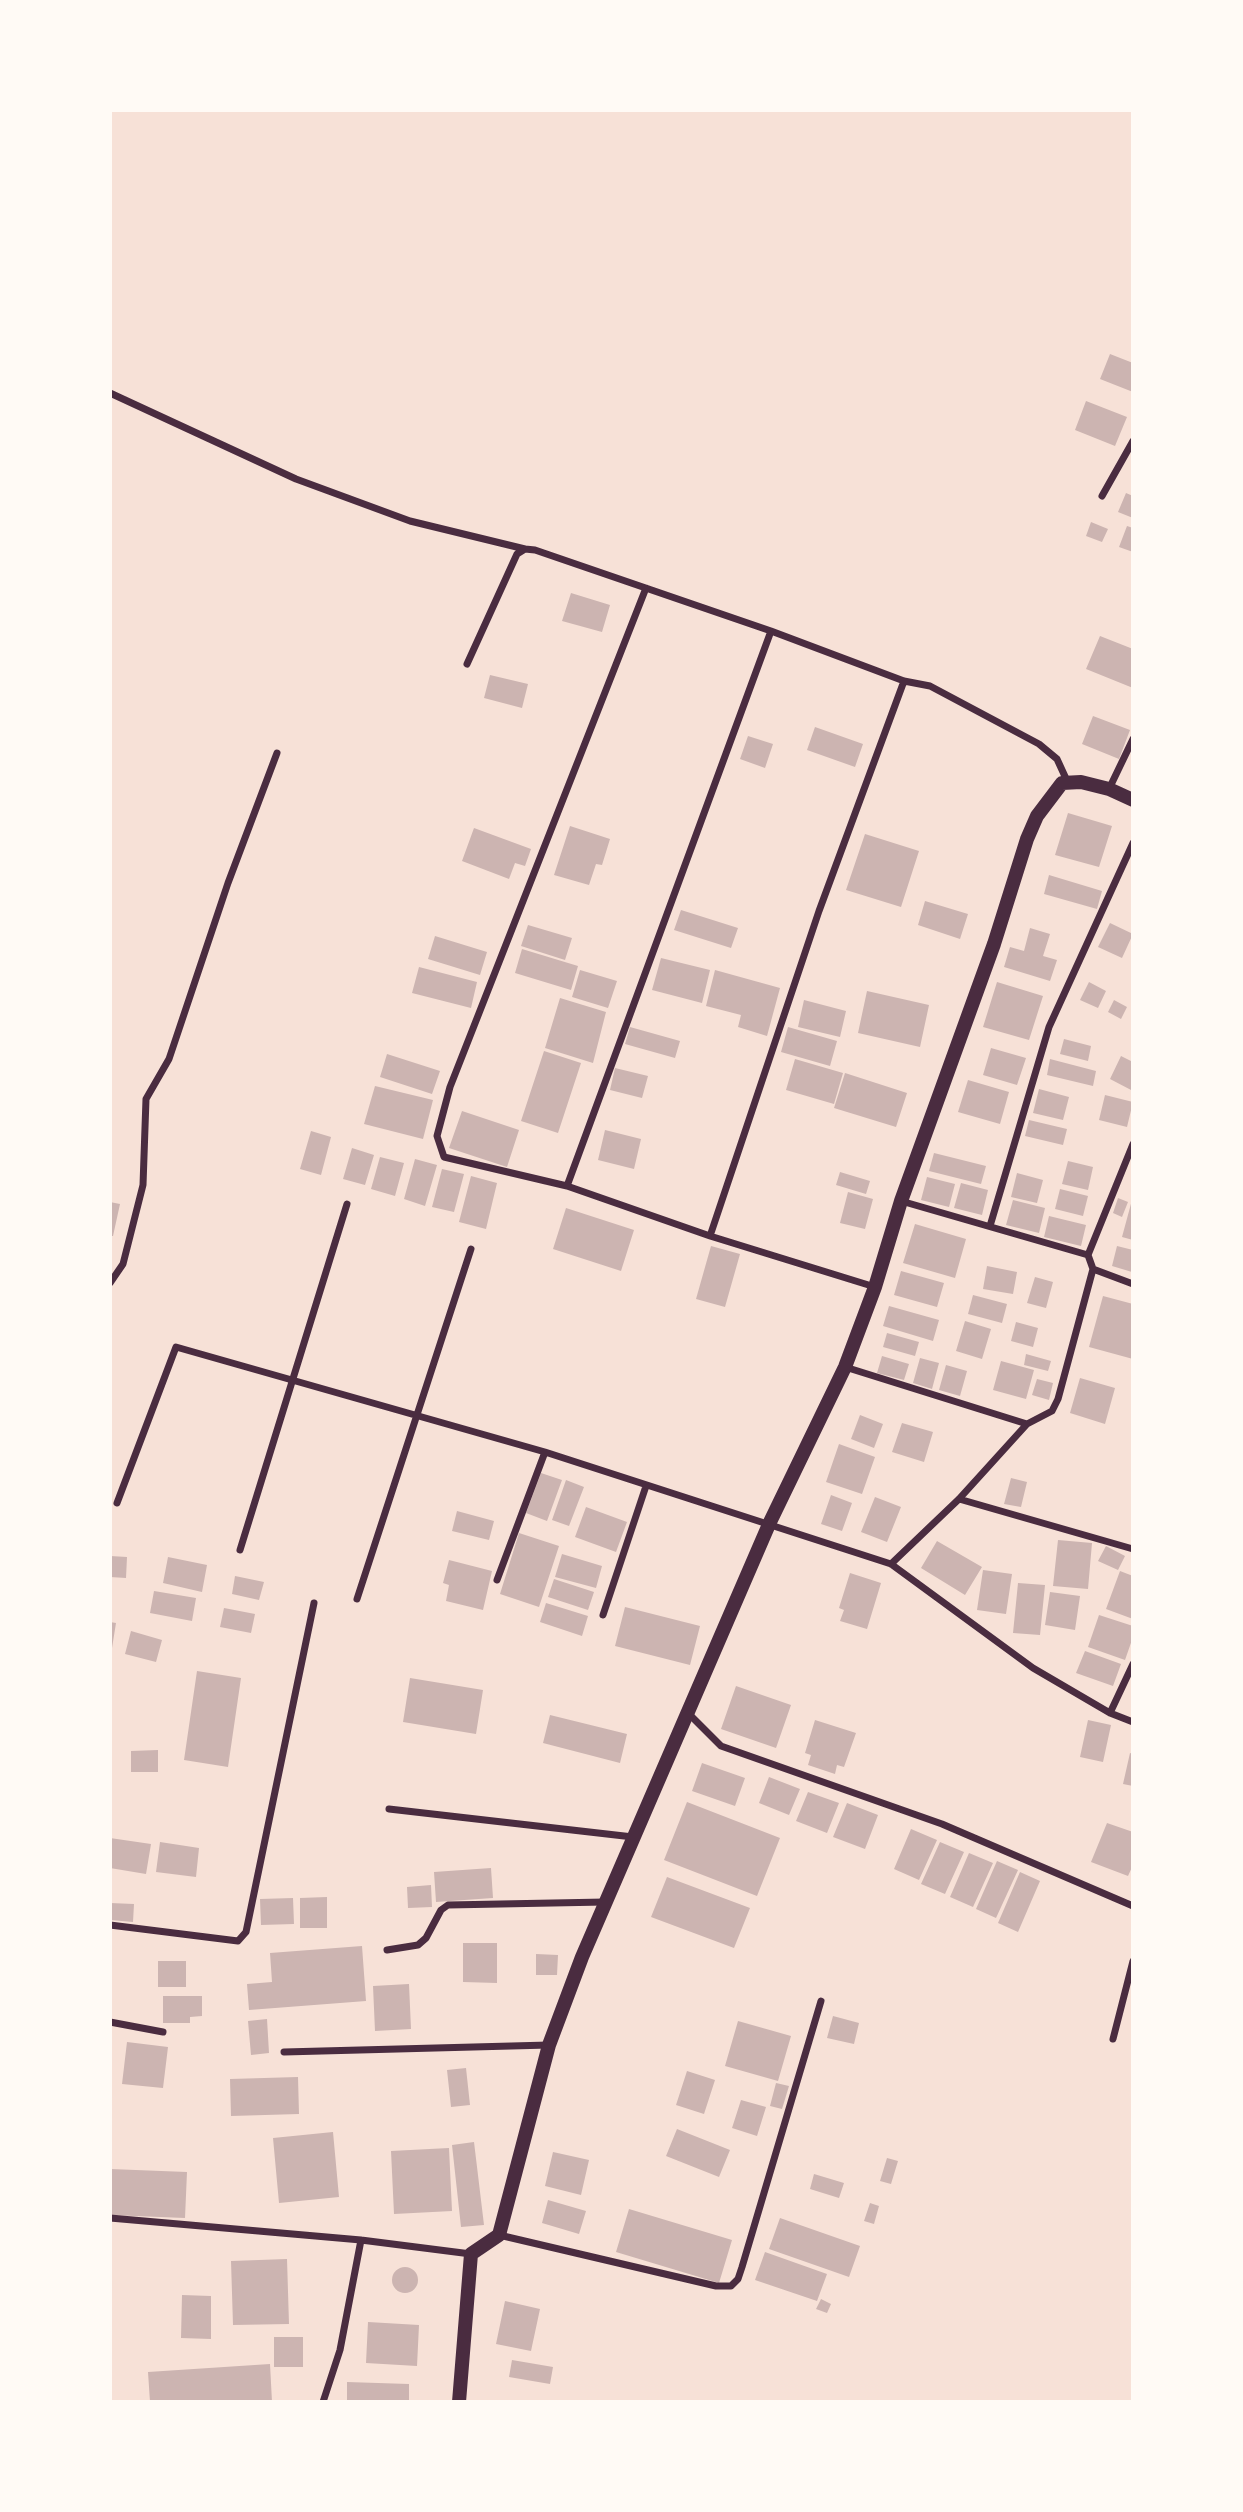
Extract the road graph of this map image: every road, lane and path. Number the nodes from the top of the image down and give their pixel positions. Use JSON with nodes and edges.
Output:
{"nodes":[{"id":1,"x":110,"y":393,"type":"edge"},
{"id":2,"x":1133,"y":441,"type":"edge"},
{"id":3,"x":1102,"y":496,"type":"dead end"},
{"id":4,"x":525,"y":549,"type":"junction"},
{"id":5,"x":646,"y":588,"type":"junction"},
{"id":6,"x":771,"y":631,"type":"junction"},
{"id":7,"x":467,"y":664,"type":"dead end"},
{"id":8,"x":904,"y":681,"type":"junction"},
{"id":9,"x":1133,"y":739,"type":"edge"},
{"id":10,"x":277,"y":753,"type":"dead end"},
{"id":11,"x":1068,"y":783,"type":"junction"},
{"id":12,"x":1109,"y":789,"type":"junction"},
{"id":13,"x":1133,"y":800,"type":"edge"},
{"id":14,"x":1133,"y":843,"type":"edge"},
{"id":15,"x":1133,"y":1143,"type":"edge"},
{"id":16,"x":1123,"y":1163,"type":"junction"},
{"id":17,"x":1133,"y":1166,"type":"edge"},
{"id":18,"x":567,"y":1186,"type":"junction"},
{"id":19,"x":901,"y":1201,"type":"junction"},
{"id":20,"x":347,"y":1204,"type":"dead end"},
{"id":21,"x":990,"y":1226,"type":"junction"},
{"id":22,"x":710,"y":1236,"type":"junction"},
{"id":23,"x":471,"y":1249,"type":"dead end"},
{"id":24,"x":1088,"y":1255,"type":"junction"},
{"id":25,"x":1093,"y":1269,"type":"junction"},
{"id":26,"x":110,"y":1283,"type":"edge"},
{"id":27,"x":1133,"y":1284,"type":"edge"},
{"id":28,"x":874,"y":1287,"type":"junction"},
{"id":29,"x":845,"y":1367,"type":"junction"},
{"id":30,"x":291,"y":1380,"type":"junction"},
{"id":31,"x":418,"y":1416,"type":"junction"},
{"id":32,"x":1027,"y":1424,"type":"junction"},
{"id":33,"x":545,"y":1452,"type":"junction"},
{"id":34,"x":646,"y":1486,"type":"junction"},
{"id":35,"x":958,"y":1499,"type":"junction"},
{"id":36,"x":117,"y":1503,"type":"dead end"},
{"id":37,"x":770,"y":1522,"type":"junction"},
{"id":38,"x":1133,"y":1549,"type":"edge"},
{"id":39,"x":240,"y":1550,"type":"dead end"},
{"id":40,"x":891,"y":1564,"type":"junction"},
{"id":41,"x":497,"y":1580,"type":"dead end"},
{"id":42,"x":357,"y":1599,"type":"dead end"},
{"id":43,"x":314,"y":1603,"type":"dead end"},
{"id":44,"x":603,"y":1615,"type":"dead end"},
{"id":45,"x":1133,"y":1664,"type":"edge"},
{"id":46,"x":688,"y":1713,"type":"junction"},
{"id":47,"x":1110,"y":1713,"type":"junction"},
{"id":48,"x":1133,"y":1722,"type":"edge"},
{"id":49,"x":389,"y":1808,"type":"dead end"},
{"id":50,"x":633,"y":1837,"type":"junction"},
{"id":51,"x":605,"y":1902,"type":"junction"},
{"id":52,"x":1133,"y":1906,"type":"edge"},
{"id":53,"x":110,"y":1925,"type":"edge"},
{"id":54,"x":387,"y":1950,"type":"dead end"},
{"id":55,"x":1133,"y":1961,"type":"edge"},
{"id":56,"x":821,"y":2001,"type":"dead end"},
{"id":57,"x":110,"y":2022,"type":"edge"},
{"id":58,"x":163,"y":2032,"type":"dead end"},
{"id":59,"x":1113,"y":2039,"type":"dead end"},
{"id":60,"x":549,"y":2045,"type":"junction"},
{"id":61,"x":284,"y":2052,"type":"dead end"},
{"id":62,"x":110,"y":2218,"type":"edge"},
{"id":63,"x":499,"y":2235,"type":"junction"},
{"id":64,"x":361,"y":2240,"type":"junction"},
{"id":65,"x":471,"y":2254,"type":"junction"},
{"id":66,"x":323,"y":2402,"type":"edge"},
{"id":67,"x":459,"y":2402,"type":"edge"}],
"edges":[{"from":1,"to":4,"type":"street"},
{"from":2,"to":3,"type":"street"},
{"from":4,"to":5,"type":"street"},
{"from":4,"to":7,"type":"street"},
{"from":5,"to":6,"type":"street"},
{"from":5,"to":18,"type":"street"},
{"from":6,"to":8,"type":"street"},
{"from":6,"to":18,"type":"street"},
{"from":8,"to":11,"type":"street"},
{"from":8,"to":22,"type":"street"},
{"from":9,"to":12,"type":"street"},
{"from":10,"to":26,"type":"street"},
{"from":11,"to":12,"type":"main road"},
{"from":11,"to":19,"type":"main road"},
{"from":12,"to":13,"type":"main road"},
{"from":14,"to":21,"type":"street"},
{"from":15,"to":16,"type":"street"},
{"from":16,"to":17,"type":"street"},
{"from":16,"to":24,"type":"street"},
{"from":18,"to":22,"type":"street"},
{"from":19,"to":21,"type":"street"},
{"from":19,"to":28,"type":"main road"},
{"from":20,"to":30,"type":"street"},
{"from":21,"to":24,"type":"street"},
{"from":22,"to":28,"type":"street"},
{"from":23,"to":31,"type":"street"},
{"from":24,"to":25,"type":"street"},
{"from":25,"to":27,"type":"street"},
{"from":25,"to":32,"type":"street"},
{"from":28,"to":29,"type":"main road"},
{"from":29,"to":32,"type":"street"},
{"from":29,"to":37,"type":"main road"},
{"from":30,"to":31,"type":"street"},
{"from":30,"to":36,"type":"street"},
{"from":30,"to":39,"type":"street"},
{"from":31,"to":33,"type":"street"},
{"from":31,"to":42,"type":"street"},
{"from":32,"to":35,"type":"street"},
{"from":33,"to":34,"type":"street"},
{"from":33,"to":41,"type":"street"},
{"from":34,"to":37,"type":"street"},
{"from":34,"to":44,"type":"street"},
{"from":35,"to":38,"type":"street"},
{"from":35,"to":40,"type":"street"},
{"from":37,"to":40,"type":"street"},
{"from":37,"to":46,"type":"main road"},
{"from":40,"to":47,"type":"street"},
{"from":43,"to":53,"type":"street"},
{"from":45,"to":47,"type":"street"},
{"from":46,"to":50,"type":"main road"},
{"from":46,"to":52,"type":"street"},
{"from":47,"to":48,"type":"street"},
{"from":49,"to":50,"type":"street"},
{"from":50,"to":51,"type":"main road"},
{"from":51,"to":54,"type":"street"},
{"from":51,"to":60,"type":"main road"},
{"from":55,"to":59,"type":"street"},
{"from":56,"to":63,"type":"street"},
{"from":57,"to":58,"type":"street"},
{"from":60,"to":61,"type":"street"},
{"from":60,"to":63,"type":"main road"},
{"from":62,"to":64,"type":"street"},
{"from":63,"to":65,"type":"main road"},
{"from":64,"to":65,"type":"street"},
{"from":64,"to":66,"type":"street"},
{"from":65,"to":67,"type":"main road"}]}
